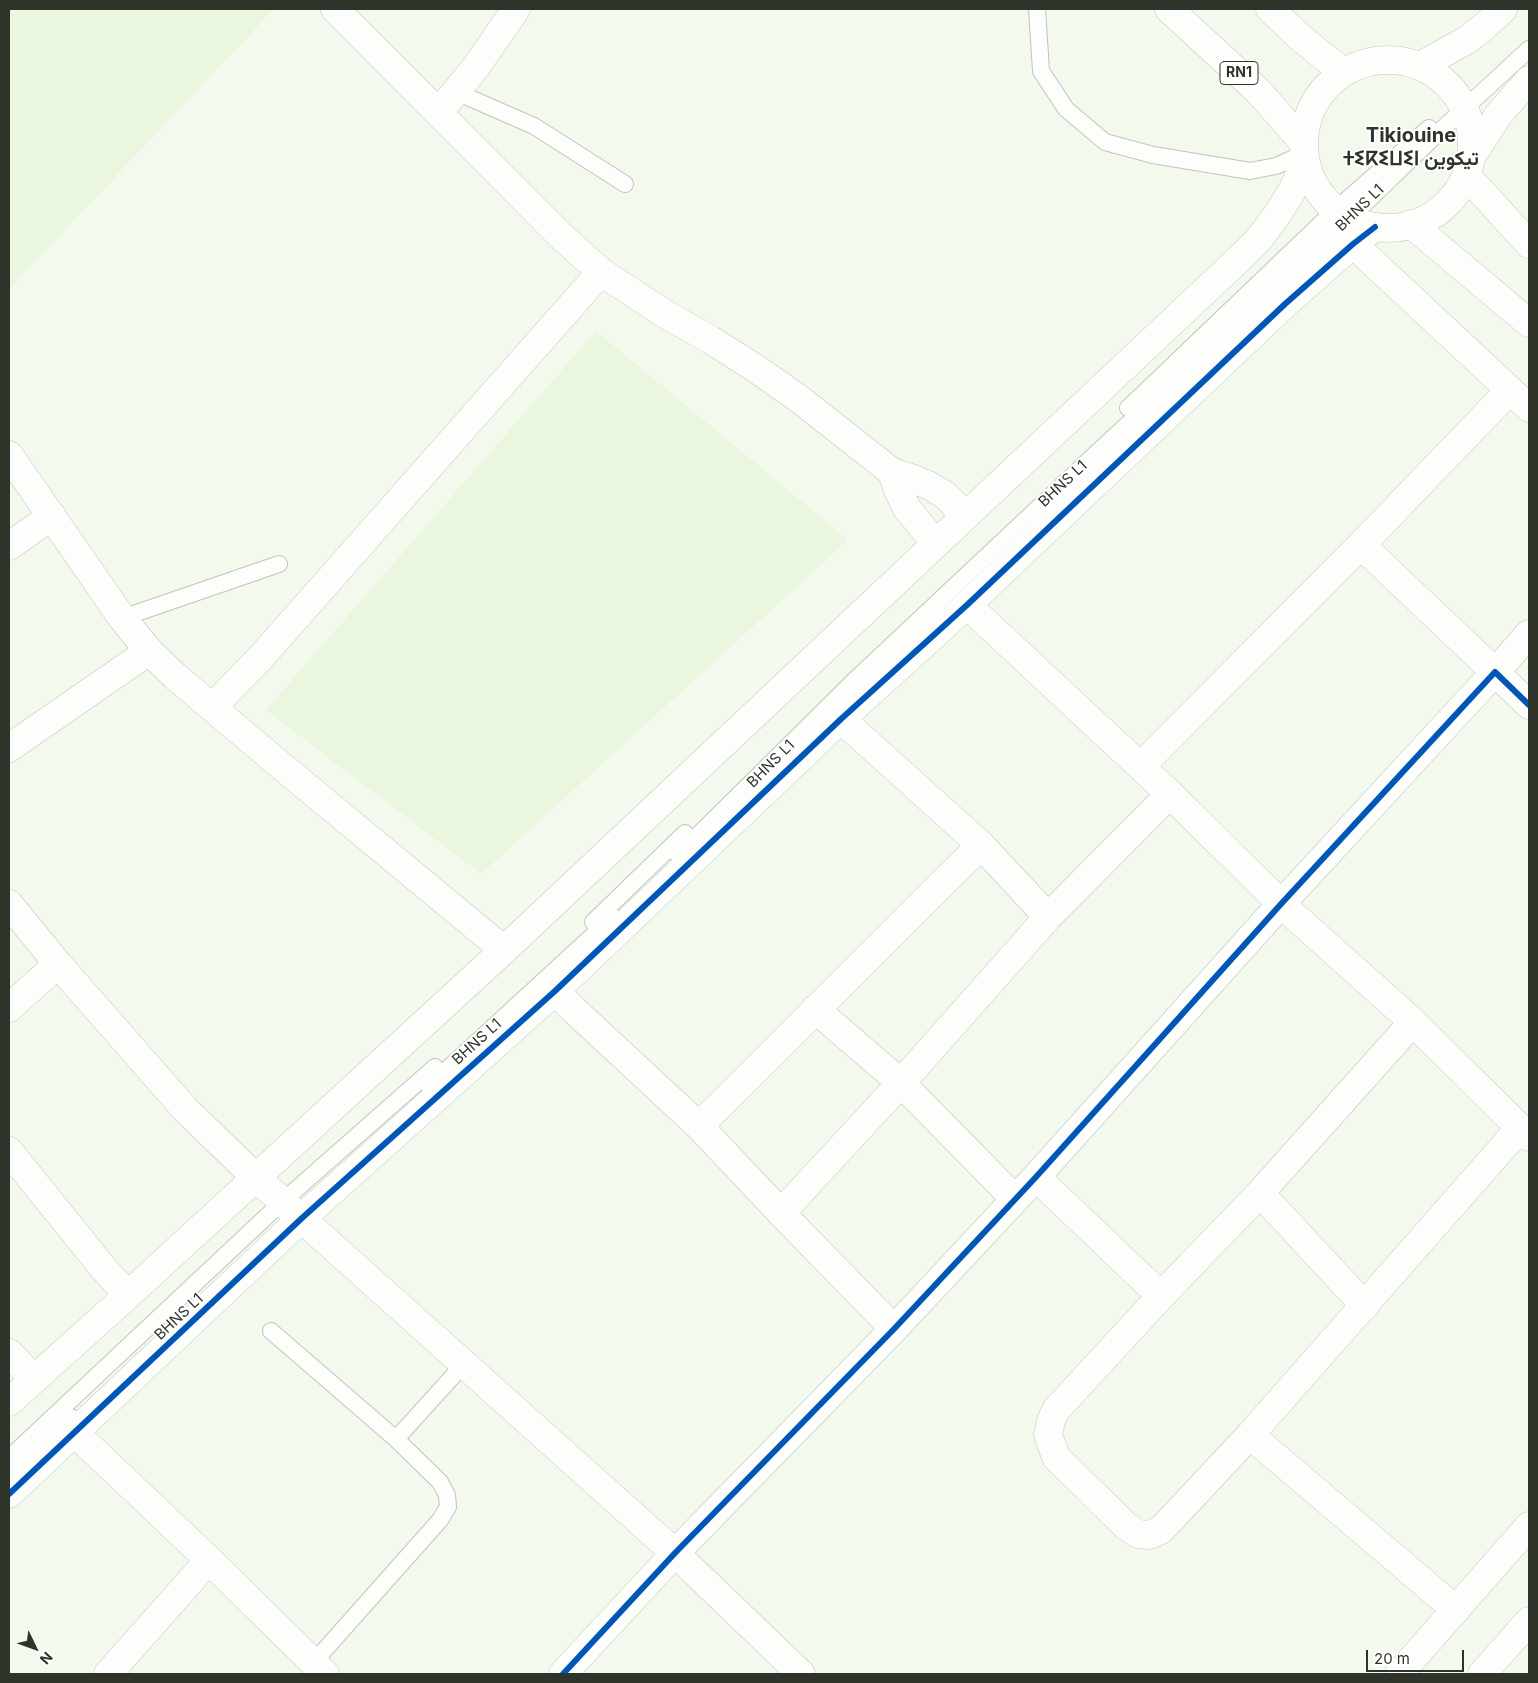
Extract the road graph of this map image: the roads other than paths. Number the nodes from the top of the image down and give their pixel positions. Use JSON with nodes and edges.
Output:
{"nodes":[{"id":1,"x":335,"y":9,"type":"edge"},
{"id":2,"x":516,"y":9,"type":"edge"},
{"id":3,"x":1038,"y":9,"type":"edge"},
{"id":4,"x":1169,"y":9,"type":"edge"},
{"id":5,"x":1270,"y":9,"type":"edge"},
{"id":6,"x":1503,"y":9,"type":"edge"},
{"id":7,"x":1529,"y":38,"type":"edge"},
{"id":8,"x":1529,"y":49,"type":"edge"},
{"id":9,"x":1420,"y":66,"type":"junction"},
{"id":10,"x":1343,"y":72,"type":"junction"},
{"id":11,"x":1529,"y":80,"type":"edge"},
{"id":12,"x":456,"y":92,"type":"junction"},
{"id":13,"x":1462,"y":105,"type":"junction"},
{"id":14,"x":439,"y":112,"type":"junction"},
{"id":15,"x":1303,"y":154,"type":"junction"},
{"id":16,"x":1470,"y":165,"type":"junction"},
{"id":17,"x":625,"y":184,"type":"dead end"},
{"id":18,"x":1346,"y":224,"type":"junction"},
{"id":19,"x":1411,"y":224,"type":"junction"},
{"id":20,"x":1529,"y":244,"type":"edge"},
{"id":21,"x":601,"y":272,"type":"junction"},
{"id":22,"x":1529,"y":323,"type":"edge"},
{"id":23,"x":1520,"y":399,"type":"edge"},
{"id":24,"x":9,"y":455,"type":"edge"},
{"id":25,"x":892,"y":472,"type":"junction"},
{"id":26,"x":965,"y":515,"type":"junction"},
{"id":27,"x":52,"y":516,"type":"junction"},
{"id":28,"x":935,"y":543,"type":"junction"},
{"id":29,"x":1362,"y":544,"type":"junction"},
{"id":30,"x":9,"y":546,"type":"edge"},
{"id":31,"x":279,"y":564,"type":"dead end"},
{"id":32,"x":967,"y":605,"type":"junction"},
{"id":33,"x":122,"y":618,"type":"junction"},
{"id":34,"x":1529,"y":634,"type":"edge"},
{"id":35,"x":149,"y":651,"type":"junction"},
{"id":36,"x":1495,"y":672,"type":"junction"},
{"id":37,"x":1529,"y":705,"type":"edge"},
{"id":38,"x":212,"y":707,"type":"junction"},
{"id":39,"x":841,"y":719,"type":"junction"},
{"id":40,"x":9,"y":748,"type":"edge"},
{"id":41,"x":1141,"y":766,"type":"junction"},
{"id":42,"x":1170,"y":794,"type":"junction"},
{"id":43,"x":981,"y":845,"type":"junction"},
{"id":44,"x":9,"y":904,"type":"edge"},
{"id":45,"x":1281,"y":904,"type":"junction"},
{"id":46,"x":1048,"y":917,"type":"junction"},
{"id":47,"x":504,"y":950,"type":"junction"},
{"id":48,"x":58,"y":964,"type":"junction"},
{"id":49,"x":555,"y":991,"type":"junction"},
{"id":50,"x":9,"y":1008,"type":"edge"},
{"id":51,"x":815,"y":1008,"type":"junction"},
{"id":52,"x":1413,"y":1022,"type":"junction"},
{"id":53,"x":901,"y":1083,"type":"junction"},
{"id":54,"x":699,"y":1126,"type":"junction"},
{"id":55,"x":1525,"y":1132,"type":"edge"},
{"id":56,"x":9,"y":1151,"type":"edge"},
{"id":57,"x":1036,"y":1177,"type":"junction"},
{"id":58,"x":255,"y":1178,"type":"junction"},
{"id":59,"x":1260,"y":1193,"type":"junction"},
{"id":60,"x":1015,"y":1199,"type":"junction"},
{"id":61,"x":293,"y":1210,"type":"junction"},
{"id":62,"x":781,"y":1213,"type":"junction"},
{"id":63,"x":128,"y":1295,"type":"junction"},
{"id":64,"x":1161,"y":1296,"type":"junction"},
{"id":65,"x":1365,"y":1306,"type":"junction"},
{"id":66,"x":894,"y":1328,"type":"junction"},
{"id":67,"x":271,"y":1331,"type":"dead end"},
{"id":68,"x":9,"y":1354,"type":"edge"},
{"id":69,"x":464,"y":1364,"type":"junction"},
{"id":70,"x":34,"y":1379,"type":"junction"},
{"id":71,"x":9,"y":1402,"type":"edge"},
{"id":72,"x":74,"y":1432,"type":"junction"},
{"id":73,"x":1250,"y":1435,"type":"junction"},
{"id":74,"x":396,"y":1439,"type":"junction"},
{"id":75,"x":9,"y":1458,"type":"edge"},
{"id":76,"x":9,"y":1475,"type":"edge"},
{"id":77,"x":9,"y":1494,"type":"edge"},
{"id":78,"x":1529,"y":1526,"type":"edge"},
{"id":79,"x":675,"y":1553,"type":"junction"},
{"id":80,"x":208,"y":1560,"type":"junction"},
{"id":81,"x":1456,"y":1610,"type":"junction"},
{"id":82,"x":1529,"y":1621,"type":"edge"},
{"id":83,"x":319,"y":1669,"type":"edge"},
{"id":84,"x":787,"y":1669,"type":"edge"},
{"id":85,"x":108,"y":1674,"type":"edge"},
{"id":86,"x":563,"y":1674,"type":"edge"},
{"id":87,"x":1399,"y":1674,"type":"edge"},
{"id":88,"x":1482,"y":1674,"type":"edge"}],
"edges":[{"from":1,"to":14,"type":"main road"},
{"from":2,"to":12,"type":"main road"},
{"from":3,"to":15,"type":"lane"},
{"from":4,"to":15,"type":"main road","number":"RN1"},
{"from":5,"to":10,"type":"main road"},
{"from":6,"to":9,"type":"main road"},
{"from":7,"to":13,"type":"lane","name":"BHNS L1"},
{"from":8,"to":13,"type":"lane","name":"BHNS L1"},
{"from":9,"to":10,"type":"main road"},
{"from":9,"to":13,"type":"main road"},
{"from":10,"to":15,"type":"main road"},
{"from":11,"to":16,"type":"main road"},
{"from":12,"to":14,"type":"main road"},
{"from":12,"to":17,"type":"lane"},
{"from":13,"to":16,"type":"main road"},
{"from":13,"to":18,"type":"lane","name":"BHNS L1"},
{"from":14,"to":21,"type":"main road"},
{"from":15,"to":18,"type":"main road","number":"RN1"},
{"from":15,"to":26,"type":"main road"},
{"from":16,"to":19,"type":"main road","number":"RN1"},
{"from":16,"to":20,"type":"main road"},
{"from":18,"to":19,"type":"main road","number":"RN1"},
{"from":18,"to":23,"type":"main road"},
{"from":18,"to":32,"type":"main road"},
{"from":18,"to":61,"type":"lane","name":"BHNS L1"},
{"from":19,"to":22,"type":"main road"},
{"from":21,"to":25,"type":"main road"},
{"from":21,"to":38,"type":"main road"},
{"from":23,"to":29,"type":"main road"},
{"from":24,"to":27,"type":"main road"},
{"from":25,"to":26,"type":"main road"},
{"from":25,"to":28,"type":"main road"},
{"from":26,"to":28,"type":"main road"},
{"from":27,"to":30,"type":"main road"},
{"from":27,"to":33,"type":"main road"},
{"from":28,"to":47,"type":"main road"},
{"from":29,"to":36,"type":"main road"},
{"from":29,"to":41,"type":"main road"},
{"from":31,"to":33,"type":"lane"},
{"from":32,"to":39,"type":"main road"},
{"from":32,"to":41,"type":"main road"},
{"from":33,"to":35,"type":"main road"},
{"from":34,"to":36,"type":"main road"},
{"from":35,"to":38,"type":"main road"},
{"from":35,"to":40,"type":"main road"},
{"from":36,"to":37,"type":"main road"},
{"from":36,"to":45,"type":"main road"},
{"from":38,"to":47,"type":"main road"},
{"from":39,"to":43,"type":"main road"},
{"from":39,"to":49,"type":"main road"},
{"from":41,"to":42,"type":"main road"},
{"from":42,"to":45,"type":"main road"},
{"from":42,"to":46,"type":"main road"},
{"from":43,"to":46,"type":"main road"},
{"from":43,"to":51,"type":"main road"},
{"from":44,"to":48,"type":"main road"},
{"from":45,"to":52,"type":"main road"},
{"from":45,"to":57,"type":"main road"},
{"from":46,"to":53,"type":"main road"},
{"from":47,"to":58,"type":"main road"},
{"from":48,"to":50,"type":"main road"},
{"from":48,"to":58,"type":"main road"},
{"from":49,"to":54,"type":"main road"},
{"from":49,"to":61,"type":"main road"},
{"from":51,"to":53,"type":"main road"},
{"from":51,"to":54,"type":"main road"},
{"from":52,"to":55,"type":"main road"},
{"from":52,"to":59,"type":"main road"},
{"from":53,"to":60,"type":"main road"},
{"from":53,"to":62,"type":"main road"},
{"from":54,"to":62,"type":"main road"},
{"from":55,"to":65,"type":"main road"},
{"from":56,"to":63,"type":"main road"},
{"from":57,"to":60,"type":"main road"},
{"from":57,"to":64,"type":"main road"},
{"from":58,"to":61,"type":"main road"},
{"from":58,"to":63,"type":"main road"},
{"from":59,"to":64,"type":"main road"},
{"from":59,"to":65,"type":"main road"},
{"from":60,"to":66,"type":"main road"},
{"from":61,"to":69,"type":"main road"},
{"from":61,"to":72,"type":"main road"},
{"from":61,"to":75,"type":"lane","name":"BHNS L1"},
{"from":61,"to":76,"type":"lane","name":"BHNS L1"},
{"from":62,"to":66,"type":"main road"},
{"from":63,"to":70,"type":"main road"},
{"from":64,"to":73,"type":"main road"},
{"from":65,"to":73,"type":"main road"},
{"from":66,"to":79,"type":"main road"},
{"from":67,"to":74,"type":"lane"},
{"from":68,"to":70,"type":"main road"},
{"from":69,"to":74,"type":"lane"},
{"from":69,"to":79,"type":"main road"},
{"from":70,"to":71,"type":"main road"},
{"from":72,"to":77,"type":"main road"},
{"from":72,"to":80,"type":"main road"},
{"from":73,"to":81,"type":"main road"},
{"from":74,"to":83,"type":"lane"},
{"from":78,"to":81,"type":"main road"},
{"from":79,"to":84,"type":"main road"},
{"from":79,"to":86,"type":"main road"},
{"from":80,"to":83,"type":"main road"},
{"from":80,"to":85,"type":"main road"},
{"from":81,"to":87,"type":"main road"},
{"from":82,"to":88,"type":"main road"}]}
